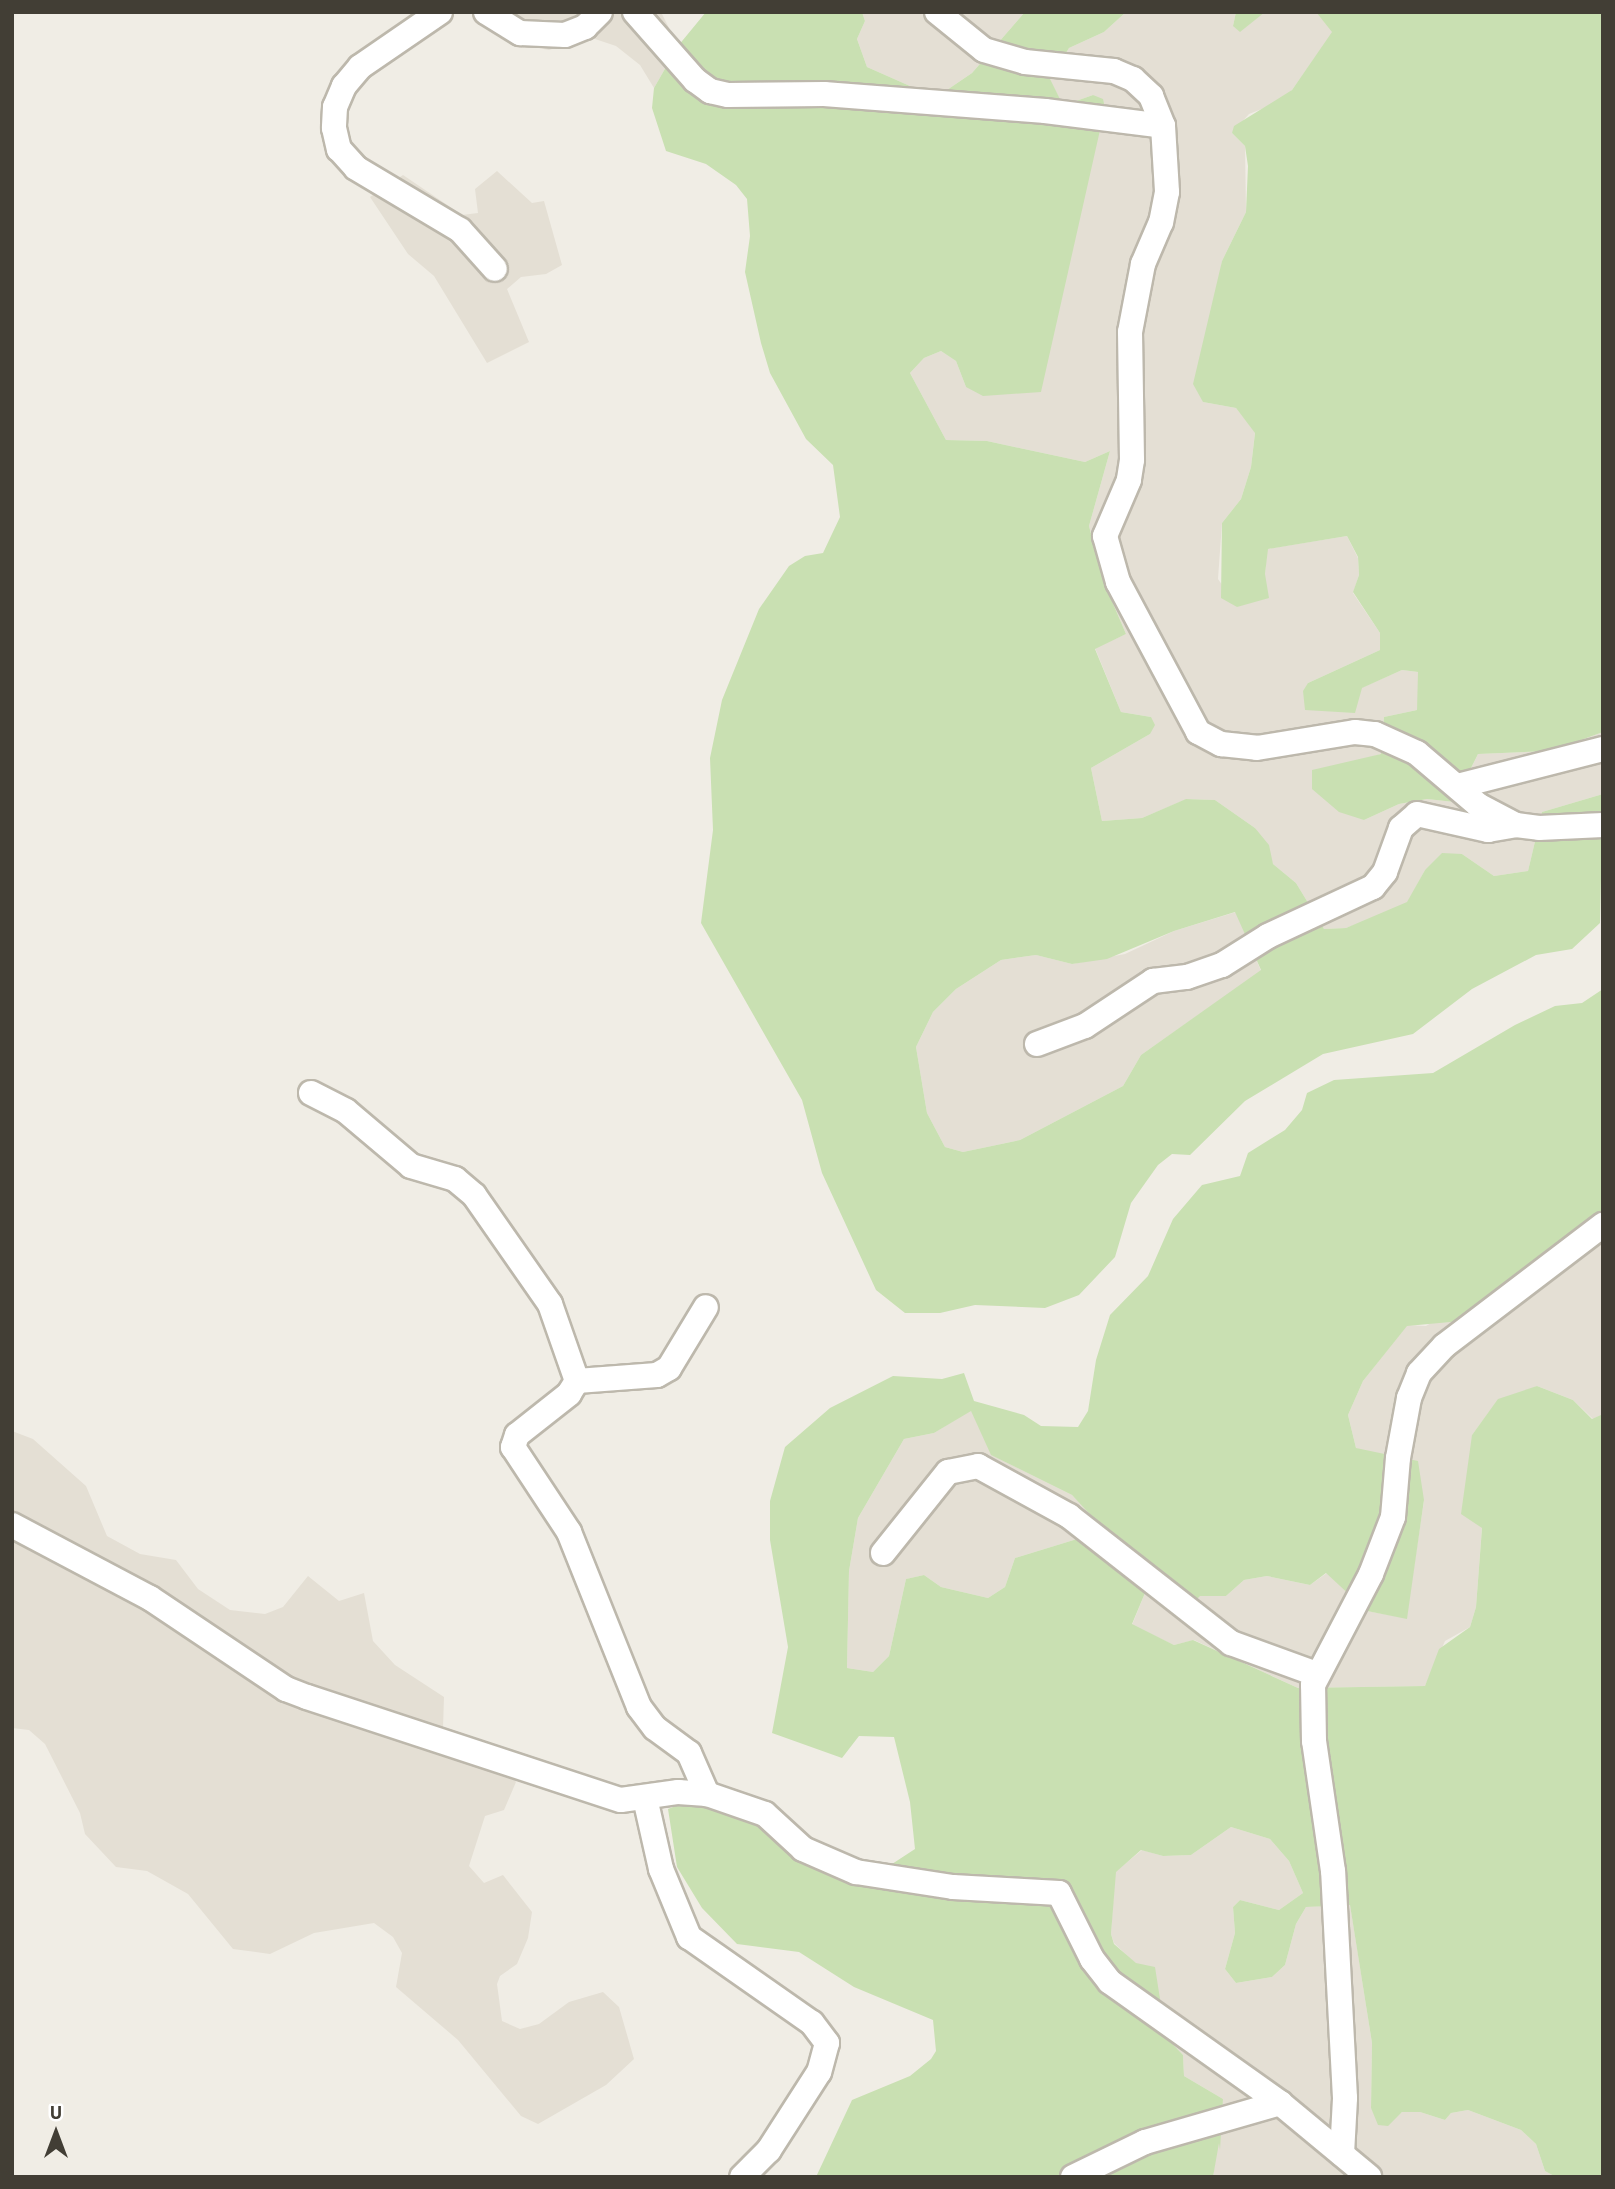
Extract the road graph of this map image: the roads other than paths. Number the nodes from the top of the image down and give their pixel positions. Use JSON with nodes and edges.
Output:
{"nodes":[{"id":1,"x":440,"y":12,"type":"edge"},
{"id":2,"x":486,"y":12,"type":"edge"},
{"id":3,"x":600,"y":12,"type":"edge"},
{"id":4,"x":635,"y":12,"type":"edge"},
{"id":5,"x":937,"y":12,"type":"edge"},
{"id":6,"x":1163,"y":126,"type":"junction"},
{"id":7,"x":495,"y":269,"type":"dead end"},
{"id":8,"x":1603,"y":749,"type":"edge"},
{"id":9,"x":1458,"y":786,"type":"junction"},
{"id":10,"x":1516,"y":825,"type":"junction"},
{"id":11,"x":1603,"y":825,"type":"edge"},
{"id":12,"x":1037,"y":1044,"type":"dead end"},
{"id":13,"x":311,"y":1093,"type":"dead end"},
{"id":14,"x":1603,"y":1225,"type":"edge"},
{"id":15,"x":706,"y":1307,"type":"dead end"},
{"id":16,"x":577,"y":1381,"type":"junction"},
{"id":17,"x":12,"y":1525,"type":"edge"},
{"id":18,"x":883,"y":1553,"type":"dead end"},
{"id":19,"x":1316,"y":1674,"type":"junction"},
{"id":20,"x":707,"y":1794,"type":"junction"},
{"id":21,"x":645,"y":1798,"type":"junction"},
{"id":22,"x":1280,"y":2103,"type":"junction"},
{"id":23,"x":1342,"y":2154,"type":"junction"},
{"id":24,"x":742,"y":2177,"type":"edge"},
{"id":25,"x":1073,"y":2177,"type":"edge"},
{"id":26,"x":1369,"y":2177,"type":"edge"}],
"edges":[{"from":1,"to":7,"type":"street"},
{"from":2,"to":3,"type":"street"},
{"from":4,"to":6,"type":"street"},
{"from":5,"to":6,"type":"street"},
{"from":6,"to":9,"type":"street"},
{"from":8,"to":9,"type":"street"},
{"from":9,"to":10,"type":"street"},
{"from":10,"to":11,"type":"street"},
{"from":10,"to":12,"type":"street"},
{"from":13,"to":16,"type":"street"},
{"from":14,"to":19,"type":"street"},
{"from":15,"to":16,"type":"street"},
{"from":16,"to":20,"type":"street"},
{"from":17,"to":21,"type":"street"},
{"from":18,"to":19,"type":"street"},
{"from":19,"to":23,"type":"street"},
{"from":20,"to":21,"type":"street"},
{"from":20,"to":22,"type":"street"},
{"from":21,"to":24,"type":"street"},
{"from":22,"to":23,"type":"street"},
{"from":22,"to":25,"type":"street"},
{"from":23,"to":26,"type":"street"}]}
